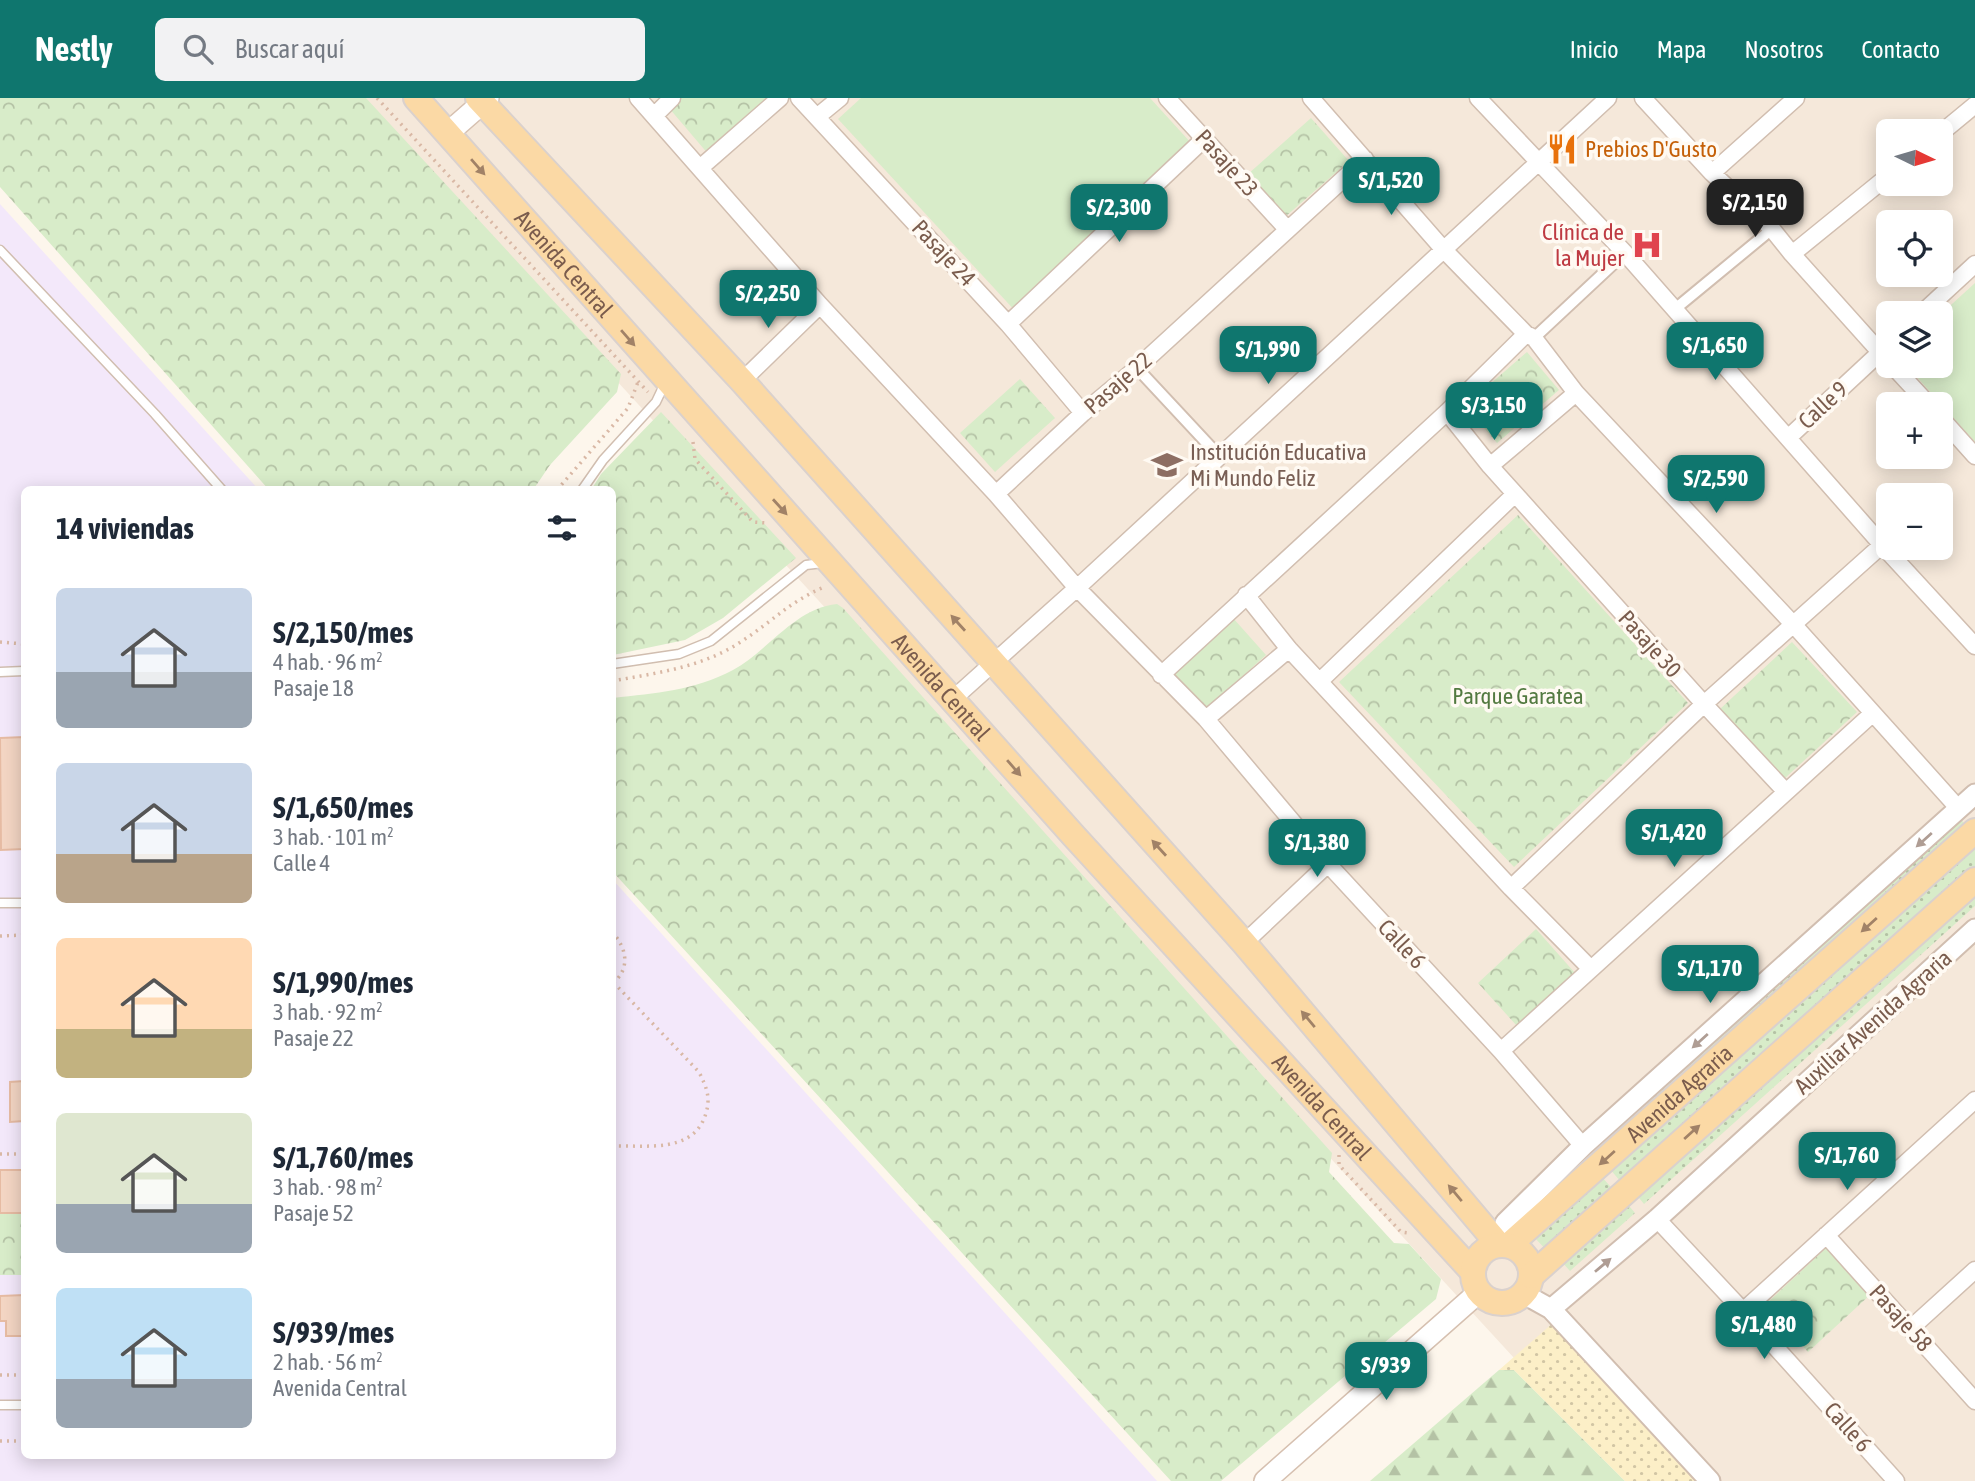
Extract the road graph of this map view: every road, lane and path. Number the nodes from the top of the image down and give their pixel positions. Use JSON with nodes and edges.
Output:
{"nodes":[{"id":1,"x":638,"y":98,"type":"edge"},
{"id":2,"x":672,"y":98,"type":"edge"},
{"id":3,"x":780,"y":98,"type":"edge"},
{"id":4,"x":799,"y":98,"type":"edge"},
{"id":5,"x":840,"y":98,"type":"edge"},
{"id":6,"x":1167,"y":98,"type":"edge"},
{"id":7,"x":1311,"y":98,"type":"edge"},
{"id":8,"x":1478,"y":98,"type":"edge"},
{"id":9,"x":1608,"y":98,"type":"edge"},
{"id":10,"x":1643,"y":98,"type":"edge"},
{"id":11,"x":1796,"y":98,"type":"edge"},
{"id":12,"x":483,"y":99,"type":"edge"},
{"id":13,"x":422,"y":100,"type":"edge"},
{"id":14,"x":1975,"y":105,"type":"edge"},
{"id":15,"x":654,"y":116,"type":"junction"},
{"id":16,"x":818,"y":117,"type":"junction"},
{"id":17,"x":1953,"y":123,"type":"edge"},
{"id":18,"x":448,"y":134,"type":"junction"},
{"id":19,"x":1205,"y":138,"type":"junction"},
{"id":20,"x":1366,"y":159,"type":"junction"},
{"id":21,"x":1536,"y":162,"type":"junction"},
{"id":22,"x":700,"y":167,"type":"junction"},
{"id":23,"x":1712,"y":173,"type":"junction"},
{"id":24,"x":1876,"y":186,"type":"edge"},
{"id":25,"x":1287,"y":229,"type":"junction"},
{"id":26,"x":1772,"y":229,"type":"junction"},
{"id":27,"x":0,"y":250,"type":"edge"},
{"id":28,"x":1444,"y":250,"type":"junction"},
{"id":29,"x":1625,"y":253,"type":"junction"},
{"id":30,"x":1792,"y":254,"type":"junction"},
{"id":31,"x":1975,"y":264,"type":"edge"},
{"id":32,"x":1935,"y":301,"type":"edge"},
{"id":33,"x":820,"y":305,"type":"junction"},
{"id":34,"x":1675,"y":309,"type":"junction"},
{"id":35,"x":1008,"y":324,"type":"junction"},
{"id":36,"x":1530,"y":336,"type":"junction"},
{"id":37,"x":1876,"y":342,"type":"edge"},
{"id":38,"x":1876,"y":361,"type":"edge"},
{"id":39,"x":1137,"y":368,"type":"junction"},
{"id":40,"x":1904,"y":378,"type":"edge"},
{"id":41,"x":666,"y":380,"type":"junction"},
{"id":42,"x":742,"y":380,"type":"junction"},
{"id":43,"x":638,"y":382,"type":"dead end"},
{"id":44,"x":1917,"y":392,"type":"edge"},
{"id":45,"x":1576,"y":393,"type":"junction"},
{"id":46,"x":1447,"y":412,"type":"junction"},
{"id":47,"x":1083,"y":413,"type":"junction"},
{"id":48,"x":1953,"y":431,"type":"edge"},
{"id":49,"x":1789,"y":437,"type":"junction"},
{"id":50,"x":1219,"y":456,"type":"junction"},
{"id":51,"x":1975,"y":456,"type":"edge"},
{"id":52,"x":1490,"y":466,"type":"junction"},
{"id":53,"x":218,"y":486,"type":"edge"},
{"id":54,"x":560,"y":486,"type":"edge"},
{"id":55,"x":585,"y":486,"type":"edge"},
{"id":56,"x":996,"y":494,"type":"junction"},
{"id":57,"x":1516,"y":494,"type":"junction"},
{"id":58,"x":1876,"y":538,"type":"edge"},
{"id":59,"x":1876,"y":550,"type":"edge"},
{"id":60,"x":1896,"y":560,"type":"edge"},
{"id":61,"x":829,"y":562,"type":"junction"},
{"id":62,"x":1077,"y":588,"type":"junction"},
{"id":63,"x":1246,"y":595,"type":"junction"},
{"id":64,"x":1793,"y":624,"type":"junction"},
{"id":65,"x":0,"y":642,"type":"edge"},
{"id":66,"x":21,"y":644,"type":"edge"},
{"id":67,"x":1975,"y":646,"type":"edge"},
{"id":68,"x":1289,"y":649,"type":"junction"},
{"id":69,"x":992,"y":661,"type":"junction"},
{"id":70,"x":616,"y":663,"type":"edge"},
{"id":71,"x":21,"y":671,"type":"edge"},
{"id":72,"x":0,"y":672,"type":"edge"},
{"id":73,"x":1161,"y":675,"type":"junction"},
{"id":74,"x":1320,"y":681,"type":"junction"},
{"id":75,"x":953,"y":699,"type":"junction"},
{"id":76,"x":1704,"y":704,"type":"junction"},
{"id":77,"x":1872,"y":713,"type":"junction"},
{"id":78,"x":1206,"y":719,"type":"junction"},
{"id":79,"x":1786,"y":792,"type":"junction"},
{"id":80,"x":1975,"y":794,"type":"edge"},
{"id":81,"x":1959,"y":809,"type":"junction"},
{"id":82,"x":1975,"y":831,"type":"edge"},
{"id":83,"x":1328,"y":864,"type":"junction"},
{"id":84,"x":1975,"y":880,"type":"edge"},
{"id":85,"x":1511,"y":888,"type":"junction"},
{"id":86,"x":0,"y":903,"type":"edge"},
{"id":87,"x":21,"y":903,"type":"edge"},
{"id":88,"x":1975,"y":929,"type":"edge"},
{"id":89,"x":21,"y":935,"type":"edge"},
{"id":90,"x":0,"y":936,"type":"edge"},
{"id":91,"x":616,"y":936,"type":"edge"},
{"id":92,"x":1244,"y":943,"type":"junction"},
{"id":93,"x":1591,"y":969,"type":"junction"},
{"id":94,"x":616,"y":980,"type":"edge"},
{"id":95,"x":616,"y":987,"type":"edge"},
{"id":96,"x":1501,"y":1051,"type":"junction"},
{"id":97,"x":1975,"y":1100,"type":"edge"},
{"id":98,"x":616,"y":1146,"type":"edge"},
{"id":99,"x":1583,"y":1146,"type":"junction"},
{"id":100,"x":0,"y":1154,"type":"edge"},
{"id":101,"x":21,"y":1154,"type":"edge"},
{"id":102,"x":1657,"y":1219,"type":"junction"},
{"id":103,"x":1826,"y":1235,"type":"junction"},
{"id":104,"x":1504,"y":1245,"type":"junction"},
{"id":105,"x":1975,"y":1270,"type":"edge"},
{"id":106,"x":1476,"y":1282,"type":"junction"},
{"id":107,"x":1528,"y":1285,"type":"junction"},
{"id":108,"x":1551,"y":1309,"type":"junction"},
{"id":109,"x":1743,"y":1311,"type":"junction"},
{"id":110,"x":1910,"y":1329,"type":"junction"},
{"id":111,"x":0,"y":1375,"type":"edge"},
{"id":112,"x":21,"y":1375,"type":"edge"},
{"id":113,"x":1975,"y":1401,"type":"edge"},
{"id":114,"x":0,"y":1405,"type":"edge"},
{"id":115,"x":21,"y":1405,"type":"edge"},
{"id":116,"x":0,"y":1441,"type":"edge"},
{"id":117,"x":21,"y":1441,"type":"edge"},
{"id":118,"x":1265,"y":1481,"type":"edge"},
{"id":119,"x":1710,"y":1481,"type":"edge"},
{"id":120,"x":1896,"y":1481,"type":"edge"}],
"edges":[{"from":1,"to":15,"type":"street","name":"Calle 6"},
{"from":2,"to":15,"type":"street"},
{"from":3,"to":22,"type":"street"},
{"from":4,"to":16,"type":"street","name":"Pasaje 24"},
{"from":5,"to":16,"type":"street"},
{"from":6,"to":19,"type":"street","name":"Pasaje 23"},
{"from":7,"to":20,"type":"street"},
{"from":8,"to":21,"type":"street"},
{"from":9,"to":21,"type":"street"},
{"from":10,"to":23,"type":"street"},
{"from":11,"to":23,"type":"street"},
{"from":12,"to":18,"type":"main road"},
{"from":12,"to":42,"type":"main road","name":"Avenida Central"},
{"from":13,"to":18,"type":"main road","name":"Avenida Central"},
{"from":14,"to":17,"type":"street"},
{"from":15,"to":22,"type":"street","name":"Calle 6"},
{"from":16,"to":35,"type":"street","name":"Pasaje 24"},
{"from":18,"to":41,"type":"main road","name":"Avenida Central","one_way":true},
{"from":19,"to":25,"type":"street","name":"Pasaje 23"},
{"from":19,"to":35,"type":"street"},
{"from":20,"to":25,"type":"street","name":"Pasaje 22"},
{"from":20,"to":28,"type":"street"},
{"from":21,"to":28,"type":"street"},
{"from":21,"to":29,"type":"street"},
{"from":22,"to":33,"type":"street","name":"Calle 6"},
{"from":23,"to":26,"type":"street"},
{"from":24,"to":30,"type":"street"},
{"from":25,"to":39,"type":"street","name":"Pasaje 22"},
{"from":26,"to":30,"type":"street"},
{"from":26,"to":34,"type":"street"},
{"from":27,"to":53,"type":"lane"},
{"from":28,"to":36,"type":"street"},
{"from":28,"to":50,"type":"street"},
{"from":29,"to":34,"type":"street"},
{"from":29,"to":36,"type":"street"},
{"from":30,"to":37,"type":"street"},
{"from":31,"to":32,"type":"street"},
{"from":33,"to":42,"type":"street"},
{"from":33,"to":56,"type":"street","name":"Calle 6"},
{"from":34,"to":49,"type":"street"},
{"from":35,"to":47,"type":"street","name":"Pasaje 24"},
{"from":36,"to":45,"type":"street"},
{"from":36,"to":46,"type":"street"},
{"from":38,"to":49,"type":"street","name":"Calle 9"},
{"from":39,"to":47,"type":"street","name":"Pasaje 22"},
{"from":39,"to":50,"type":"street"},
{"from":40,"to":44,"type":"street"},
{"from":41,"to":55,"type":"lane"},
{"from":41,"to":61,"type":"main road","name":"Avenida Central","one_way":true},
{"from":69,"to":42,"type":"main road","name":"Avenida Central","one_way":true},
{"from":43,"to":54,"type":"path"},
{"from":45,"to":52,"type":"street"},
{"from":45,"to":64,"type":"street"},
{"from":46,"to":52,"type":"street","name":"Pasaje 30"},
{"from":46,"to":63,"type":"street"},
{"from":47,"to":56,"type":"street","name":"Pasaje 22"},
{"from":48,"to":51,"type":"street"},
{"from":49,"to":58,"type":"street"},
{"from":50,"to":62,"type":"street"},
{"from":52,"to":57,"type":"street","name":"Pasaje 30"},
{"from":56,"to":62,"type":"street","name":"Calle 6"},
{"from":57,"to":74,"type":"street"},
{"from":57,"to":76,"type":"street","name":"Pasaje 30"},
{"from":59,"to":64,"type":"street"},
{"from":60,"to":67,"type":"street"},
{"from":61,"to":70,"type":"lane"},
{"from":61,"to":75,"type":"main road","name":"Avenida Central"},
{"from":62,"to":69,"type":"street"},
{"from":62,"to":73,"type":"street","name":"Calle 6"},
{"from":63,"to":68,"type":"street"},
{"from":63,"to":73,"type":"street"},
{"from":64,"to":76,"type":"street"},
{"from":64,"to":77,"type":"street"},
{"from":65,"to":66,"type":"path"},
{"from":68,"to":74,"type":"street"},
{"from":68,"to":78,"type":"street"},
{"from":69,"to":75,"type":"street"},
{"from":92,"to":69,"type":"main road","name":"Avenida Central","one_way":true},
{"from":71,"to":72,"type":"lane"},
{"from":73,"to":78,"type":"street","name":"Calle 6"},
{"from":74,"to":85,"type":"street"},
{"from":75,"to":106,"type":"main road","name":"Avenida Central","one_way":true},
{"from":76,"to":79,"type":"street","name":"Pasaje 30"},
{"from":76,"to":85,"type":"street"},
{"from":77,"to":79,"type":"street"},
{"from":77,"to":81,"type":"street"},
{"from":78,"to":83,"type":"street","name":"Calle 6"},
{"from":79,"to":93,"type":"street"},
{"from":80,"to":81,"type":"street"},
{"from":81,"to":99,"type":"street","one_way":true},
{"from":82,"to":104,"type":"main road","name":"Avenida Agraria","one_way":true},
{"from":83,"to":92,"type":"street"},
{"from":83,"to":96,"type":"street","name":"Calle 6"},
{"from":107,"to":84,"type":"main road","name":"Avenida Agraria","one_way":true},
{"from":85,"to":93,"type":"street"},
{"from":86,"to":87,"type":"lane"},
{"from":88,"to":102,"type":"street","name":"Auxiliar Avenida Agraria"},
{"from":89,"to":90,"type":"path"},
{"from":91,"to":94,"type":"path"},
{"from":104,"to":92,"type":"main road","name":"Avenida Central","one_way":true},
{"from":93,"to":96,"type":"street"},
{"from":95,"to":98,"type":"path"},
{"from":96,"to":99,"type":"street","name":"Calle 6"},
{"from":97,"to":103,"type":"street"},
{"from":99,"to":104,"type":"street"},
{"from":100,"to":101,"type":"path"},
{"from":108,"to":102,"type":"street","name":"Auxiliar Avenida Agraria","one_way":true},
{"from":102,"to":109,"type":"street","name":"Calle 6"},
{"from":103,"to":109,"type":"street"},
{"from":103,"to":110,"type":"street","name":"Pasaje 58"},
{"from":104,"to":106,"type":"main road"},
{"from":104,"to":107,"type":"main road"},
{"from":105,"to":110,"type":"street"},
{"from":106,"to":107,"type":"main road"},
{"from":106,"to":118,"type":"main road"},
{"from":107,"to":108,"type":"street"},
{"from":108,"to":119,"type":"street"},
{"from":109,"to":120,"type":"street","name":"Calle 6"},
{"from":110,"to":113,"type":"street","name":"Pasaje 58"},
{"from":111,"to":112,"type":"path"},
{"from":114,"to":115,"type":"lane"},
{"from":116,"to":117,"type":"path"}]}
